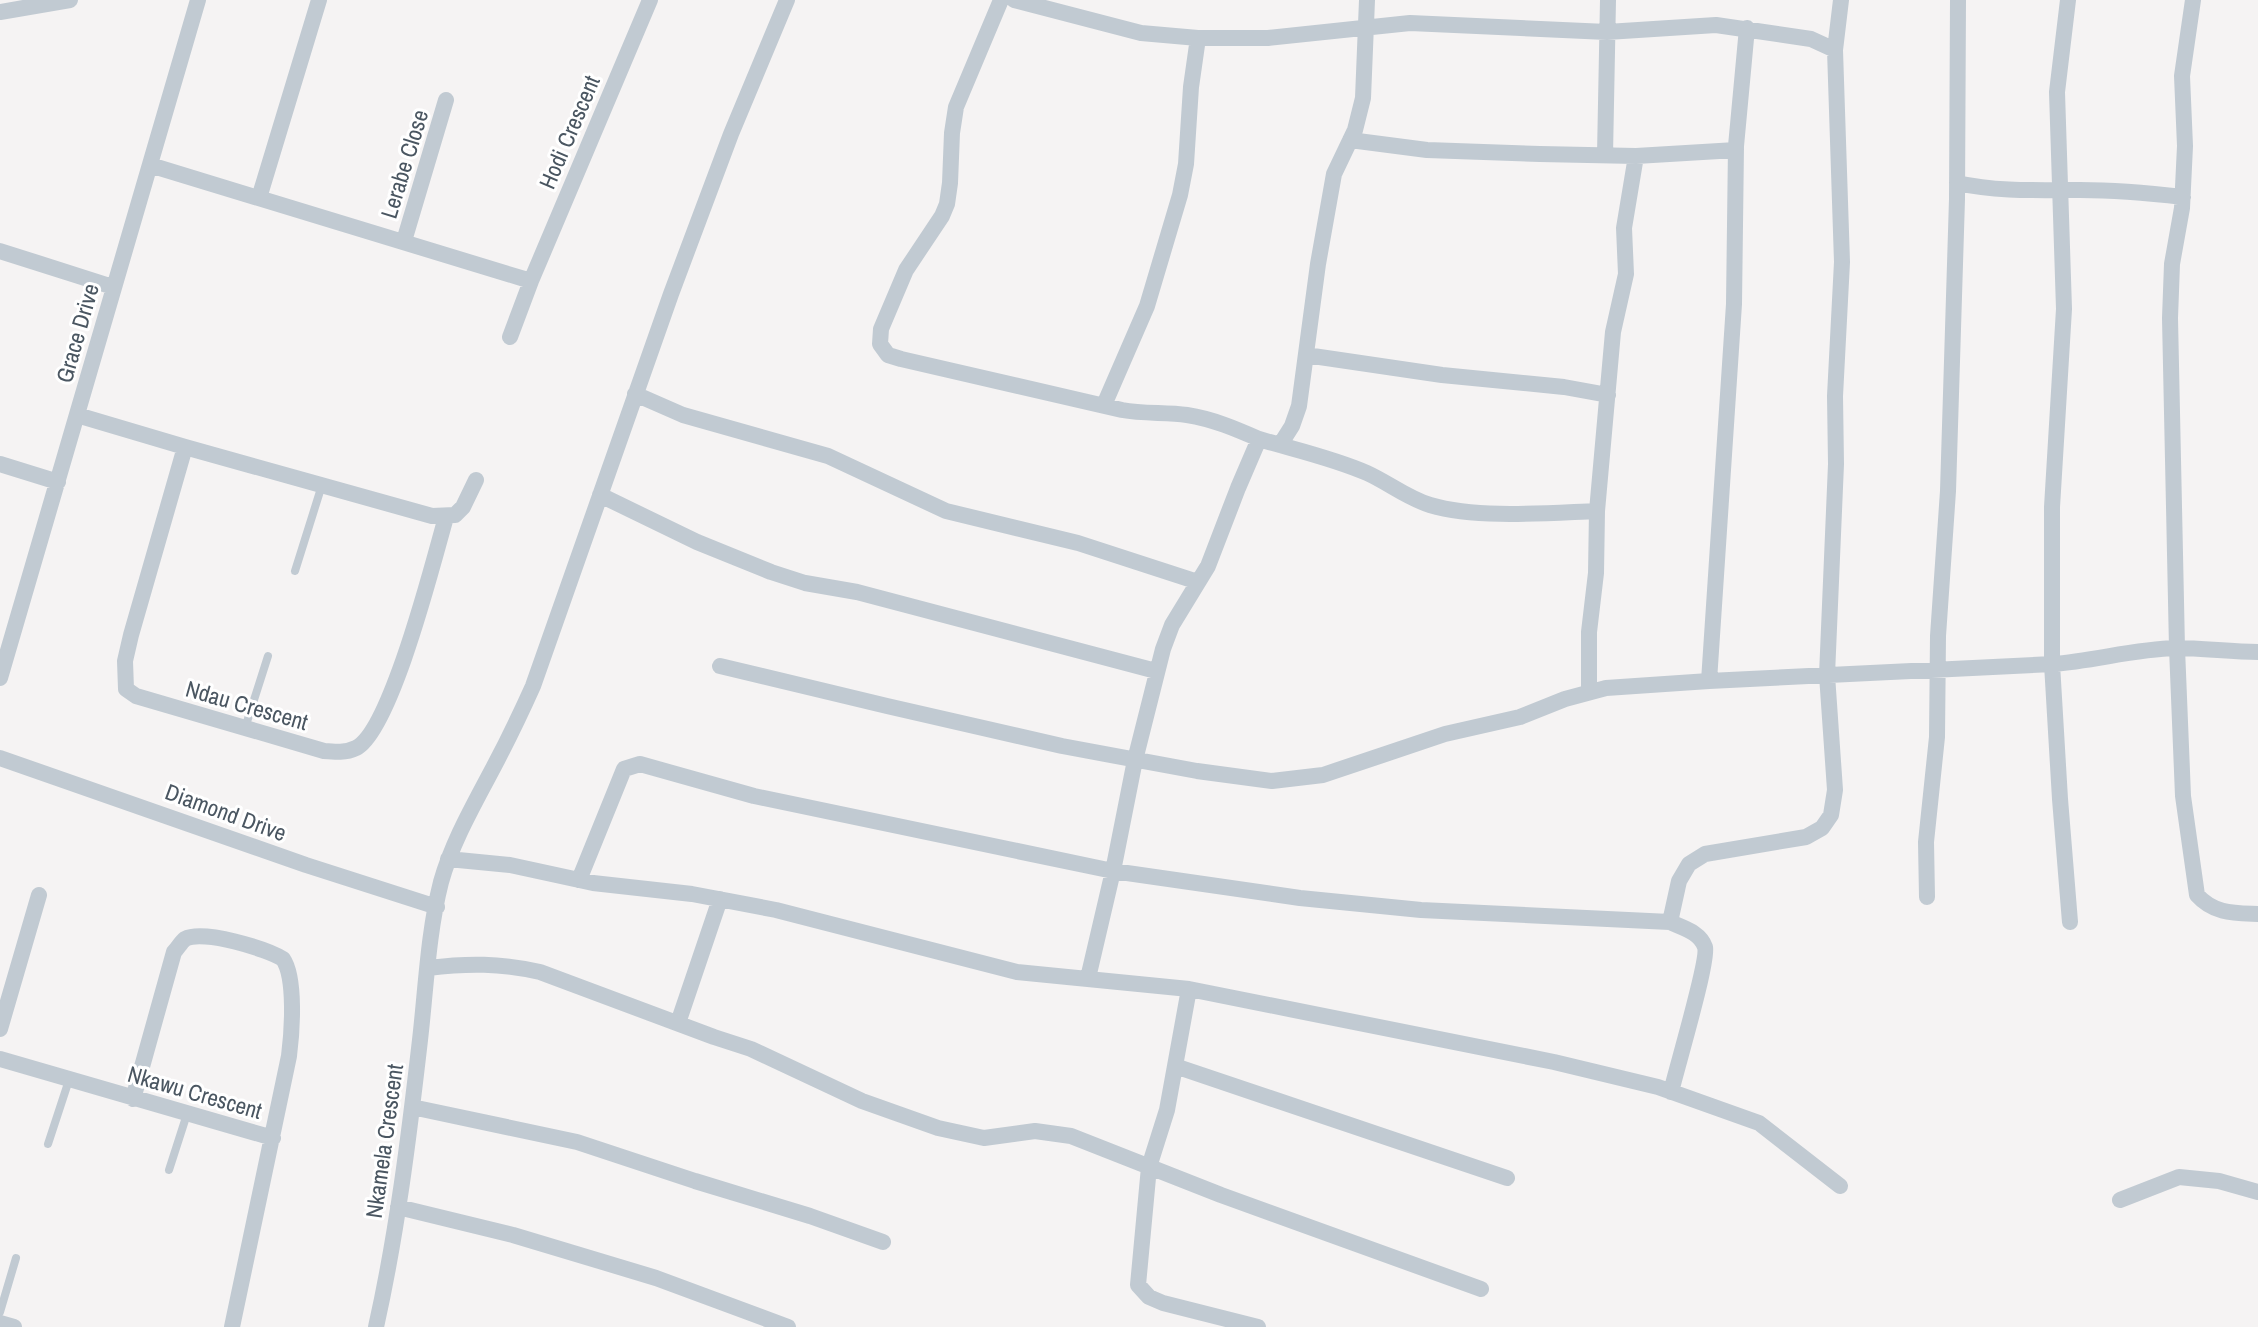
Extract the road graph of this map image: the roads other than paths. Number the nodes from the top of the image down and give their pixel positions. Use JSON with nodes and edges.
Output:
{"nodes":[{"id":1,"x":70,"y":0,"type":"edge"},
{"id":2,"x":198,"y":0,"type":"edge"},
{"id":3,"x":319,"y":0,"type":"edge"},
{"id":4,"x":650,"y":0,"type":"edge"},
{"id":5,"x":787,"y":0,"type":"edge"},
{"id":6,"x":1001,"y":0,"type":"edge"},
{"id":7,"x":1014,"y":0,"type":"edge"},
{"id":8,"x":1367,"y":0,"type":"edge"},
{"id":9,"x":1608,"y":0,"type":"edge"},
{"id":10,"x":1841,"y":0,"type":"edge"},
{"id":11,"x":1958,"y":0,"type":"edge"},
{"id":12,"x":2067,"y":0,"type":"edge"},
{"id":13,"x":2193,"y":0,"type":"edge"},
{"id":14,"x":0,"y":12,"type":"edge"},
{"id":15,"x":1367,"y":26,"type":"junction"},
{"id":16,"x":1747,"y":28,"type":"junction"},
{"id":17,"x":1607,"y":32,"type":"junction"},
{"id":18,"x":1198,"y":38,"type":"junction"},
{"id":19,"x":1835,"y":50,"type":"junction"},
{"id":20,"x":446,"y":100,"type":"dead end"},
{"id":21,"x":1350,"y":140,"type":"junction"},
{"id":22,"x":1736,"y":150,"type":"junction"},
{"id":23,"x":1605,"y":155,"type":"junction"},
{"id":24,"x":1636,"y":156,"type":"junction"},
{"id":25,"x":150,"y":165,"type":"junction"},
{"id":26,"x":1957,"y":183,"type":"junction"},
{"id":27,"x":2058,"y":190,"type":"junction"},
{"id":28,"x":2183,"y":197,"type":"junction"},
{"id":29,"x":259,"y":198,"type":"junction"},
{"id":30,"x":404,"y":242,"type":"junction"},
{"id":31,"x":0,"y":251,"type":"edge"},
{"id":32,"x":531,"y":281,"type":"junction"},
{"id":33,"x":113,"y":287,"type":"junction"},
{"id":34,"x":510,"y":337,"type":"dead end"},
{"id":35,"x":1306,"y":355,"type":"junction"},
{"id":36,"x":635,"y":394,"type":"junction"},
{"id":37,"x":1608,"y":395,"type":"junction"},
{"id":38,"x":1104,"y":405,"type":"junction"},
{"id":39,"x":77,"y":415,"type":"junction"},
{"id":40,"x":1259,"y":439,"type":"junction"},
{"id":41,"x":1280,"y":445,"type":"junction"},
{"id":42,"x":185,"y":447,"type":"junction"},
{"id":43,"x":0,"y":464,"type":"edge"},
{"id":44,"x":476,"y":480,"type":"dead end"},
{"id":45,"x":58,"y":482,"type":"junction"},
{"id":46,"x":322,"y":485,"type":"junction"},
{"id":47,"x":600,"y":495,"type":"junction"},
{"id":48,"x":1597,"y":511,"type":"junction"},
{"id":49,"x":446,"y":517,"type":"junction"},
{"id":50,"x":295,"y":570,"type":"dead end"},
{"id":51,"x":1198,"y":582,"type":"junction"},
{"id":52,"x":6,"y":641,"type":"edge"},
{"id":53,"x":2176,"y":648,"type":"junction"},
{"id":54,"x":2258,"y":652,"type":"edge"},
{"id":55,"x":268,"y":656,"type":"dead end"},
{"id":56,"x":2052,"y":664,"type":"junction"},
{"id":57,"x":720,"y":666,"type":"dead end"},
{"id":58,"x":1938,"y":669,"type":"junction"},
{"id":59,"x":1156,"y":671,"type":"junction"},
{"id":60,"x":1827,"y":675,"type":"junction"},
{"id":61,"x":0,"y":678,"type":"edge"},
{"id":62,"x":1709,"y":681,"type":"junction"},
{"id":63,"x":1589,"y":691,"type":"junction"},
{"id":64,"x":245,"y":728,"type":"junction"},
{"id":65,"x":0,"y":758,"type":"edge"},
{"id":66,"x":1135,"y":760,"type":"junction"},
{"id":67,"x":448,"y":859,"type":"junction"},
{"id":68,"x":1113,"y":871,"type":"junction"},
{"id":69,"x":579,"y":880,"type":"junction"},
{"id":70,"x":38,"y":895,"type":"dead end"},
{"id":71,"x":1927,"y":897,"type":"dead end"},
{"id":72,"x":720,"y":899,"type":"junction"},
{"id":73,"x":437,"y":907,"type":"junction"},
{"id":74,"x":2258,"y":914,"type":"edge"},
{"id":75,"x":1670,"y":922,"type":"junction"},
{"id":76,"x":2070,"y":922,"type":"dead end"},
{"id":77,"x":428,"y":963,"type":"junction"},
{"id":78,"x":1088,"y":978,"type":"junction"},
{"id":79,"x":1189,"y":989,"type":"junction"},
{"id":80,"x":678,"y":1023,"type":"junction"},
{"id":81,"x":0,"y":1028,"type":"edge"},
{"id":82,"x":0,"y":1059,"type":"edge"},
{"id":83,"x":1174,"y":1066,"type":"junction"},
{"id":84,"x":69,"y":1080,"type":"junction"},
{"id":85,"x":1671,"y":1092,"type":"junction"},
{"id":86,"x":133,"y":1099,"type":"junction"},
{"id":87,"x":412,"y":1107,"type":"junction"},
{"id":88,"x":187,"y":1114,"type":"junction"},
{"id":89,"x":273,"y":1138,"type":"junction"},
{"id":90,"x":48,"y":1144,"type":"dead end"},
{"id":91,"x":1149,"y":1167,"type":"junction"},
{"id":92,"x":169,"y":1170,"type":"dead end"},
{"id":93,"x":1507,"y":1178,"type":"dead end"},
{"id":94,"x":1840,"y":1186,"type":"dead end"},
{"id":95,"x":2258,"y":1192,"type":"edge"},
{"id":96,"x":2120,"y":1199,"type":"dead end"},
{"id":97,"x":398,"y":1207,"type":"junction"},
{"id":98,"x":883,"y":1242,"type":"dead end"},
{"id":99,"x":16,"y":1258,"type":"dead end"},
{"id":100,"x":1481,"y":1289,"type":"dead end"},
{"id":101,"x":0,"y":1312,"type":"edge"},
{"id":102,"x":0,"y":1323,"type":"edge"},
{"id":103,"x":14,"y":1327,"type":"edge"},
{"id":104,"x":232,"y":1327,"type":"edge"},
{"id":105,"x":376,"y":1327,"type":"edge"},
{"id":106,"x":789,"y":1327,"type":"edge"},
{"id":107,"x":1258,"y":1327,"type":"edge"}],
"edges":[{"from":1,"to":14,"type":"street"},
{"from":2,"to":25,"type":"street","name":"Grace Drive"},
{"from":3,"to":29,"type":"street"},
{"from":4,"to":32,"type":"street","name":"Hodi Crescent"},
{"from":5,"to":36,"type":"street","name":"Nkamela Crescent"},
{"from":6,"to":38,"type":"street"},
{"from":7,"to":18,"type":"street"},
{"from":8,"to":15,"type":"street"},
{"from":9,"to":17,"type":"street"},
{"from":10,"to":19,"type":"street"},
{"from":11,"to":26,"type":"street"},
{"from":12,"to":27,"type":"street"},
{"from":13,"to":28,"type":"street"},
{"from":15,"to":17,"type":"street"},
{"from":15,"to":18,"type":"street"},
{"from":15,"to":21,"type":"street"},
{"from":16,"to":17,"type":"street"},
{"from":16,"to":19,"type":"street"},
{"from":16,"to":22,"type":"street"},
{"from":17,"to":23,"type":"street"},
{"from":18,"to":38,"type":"street"},
{"from":19,"to":60,"type":"street"},
{"from":20,"to":30,"type":"street","name":"Lerabe Close"},
{"from":21,"to":23,"type":"street"},
{"from":21,"to":35,"type":"street"},
{"from":22,"to":24,"type":"street"},
{"from":22,"to":62,"type":"street"},
{"from":23,"to":24,"type":"street"},
{"from":24,"to":37,"type":"street"},
{"from":25,"to":29,"type":"street"},
{"from":25,"to":33,"type":"street","name":"Grace Drive"},
{"from":26,"to":27,"type":"street"},
{"from":26,"to":58,"type":"street"},
{"from":27,"to":28,"type":"street"},
{"from":27,"to":56,"type":"street"},
{"from":28,"to":53,"type":"street"},
{"from":29,"to":30,"type":"street"},
{"from":30,"to":32,"type":"street"},
{"from":31,"to":33,"type":"street"},
{"from":32,"to":34,"type":"street","name":"Hodi Crescent"},
{"from":33,"to":39,"type":"street","name":"Grace Drive"},
{"from":35,"to":37,"type":"street"},
{"from":35,"to":41,"type":"street"},
{"from":36,"to":47,"type":"street","name":"Nkamela Crescent"},
{"from":36,"to":51,"type":"street"},
{"from":37,"to":48,"type":"street"},
{"from":38,"to":40,"type":"street"},
{"from":39,"to":42,"type":"street"},
{"from":39,"to":45,"type":"street","name":"Grace Drive"},
{"from":40,"to":41,"type":"street"},
{"from":40,"to":51,"type":"street"},
{"from":41,"to":48,"type":"street"},
{"from":42,"to":46,"type":"street"},
{"from":42,"to":64,"type":"street","name":"Ndau Crescent"},
{"from":43,"to":45,"type":"street"},
{"from":44,"to":49,"type":"street","name":"Ndau Crescent"},
{"from":45,"to":52,"type":"street","name":"Grace Drive"},
{"from":46,"to":49,"type":"street"},
{"from":46,"to":50,"type":"lane"},
{"from":47,"to":59,"type":"street"},
{"from":47,"to":67,"type":"street","name":"Nkamela Crescent"},
{"from":48,"to":63,"type":"street"},
{"from":49,"to":64,"type":"street","name":"Ndau Crescent"},
{"from":51,"to":59,"type":"street"},
{"from":52,"to":61,"type":"street","name":"Grace Drive"},
{"from":53,"to":54,"type":"street"},
{"from":53,"to":56,"type":"street"},
{"from":53,"to":74,"type":"street"},
{"from":55,"to":64,"type":"lane"},
{"from":56,"to":58,"type":"street"},
{"from":56,"to":76,"type":"street"},
{"from":57,"to":66,"type":"street"},
{"from":58,"to":60,"type":"street"},
{"from":58,"to":71,"type":"street"},
{"from":59,"to":66,"type":"street"},
{"from":60,"to":62,"type":"street"},
{"from":60,"to":75,"type":"street"},
{"from":62,"to":63,"type":"street"},
{"from":63,"to":66,"type":"street"},
{"from":65,"to":73,"type":"street","name":"Diamond Drive"},
{"from":66,"to":68,"type":"street"},
{"from":67,"to":69,"type":"street"},
{"from":67,"to":73,"type":"street","name":"Nkamela Crescent"},
{"from":68,"to":69,"type":"street"},
{"from":68,"to":75,"type":"street"},
{"from":68,"to":78,"type":"street"},
{"from":69,"to":72,"type":"street"},
{"from":70,"to":81,"type":"street"},
{"from":72,"to":78,"type":"street"},
{"from":72,"to":80,"type":"street"},
{"from":73,"to":77,"type":"street","name":"Nkamela Crescent"},
{"from":75,"to":85,"type":"street"},
{"from":77,"to":80,"type":"street"},
{"from":77,"to":87,"type":"street","name":"Nkamela Crescent"},
{"from":78,"to":79,"type":"street"},
{"from":79,"to":83,"type":"street"},
{"from":79,"to":85,"type":"street"},
{"from":80,"to":91,"type":"street"},
{"from":82,"to":84,"type":"street","name":"Nkawu Crescent"},
{"from":83,"to":91,"type":"street"},
{"from":83,"to":93,"type":"street"},
{"from":84,"to":86,"type":"street","name":"Nkawu Crescent"},
{"from":84,"to":90,"type":"lane"},
{"from":85,"to":94,"type":"street"},
{"from":86,"to":88,"type":"street","name":"Nkawu Crescent"},
{"from":86,"to":89,"type":"street"},
{"from":87,"to":97,"type":"street","name":"Nkamela Crescent"},
{"from":87,"to":98,"type":"street"},
{"from":88,"to":89,"type":"street","name":"Nkawu Crescent"},
{"from":88,"to":92,"type":"lane"},
{"from":89,"to":104,"type":"street","name":"Nkawu Crescent"},
{"from":91,"to":100,"type":"street"},
{"from":91,"to":107,"type":"street"},
{"from":95,"to":96,"type":"street"},
{"from":97,"to":105,"type":"street","name":"Nkamela Crescent"},
{"from":97,"to":106,"type":"street"},
{"from":99,"to":101,"type":"lane"},
{"from":102,"to":103,"type":"street"}]}
